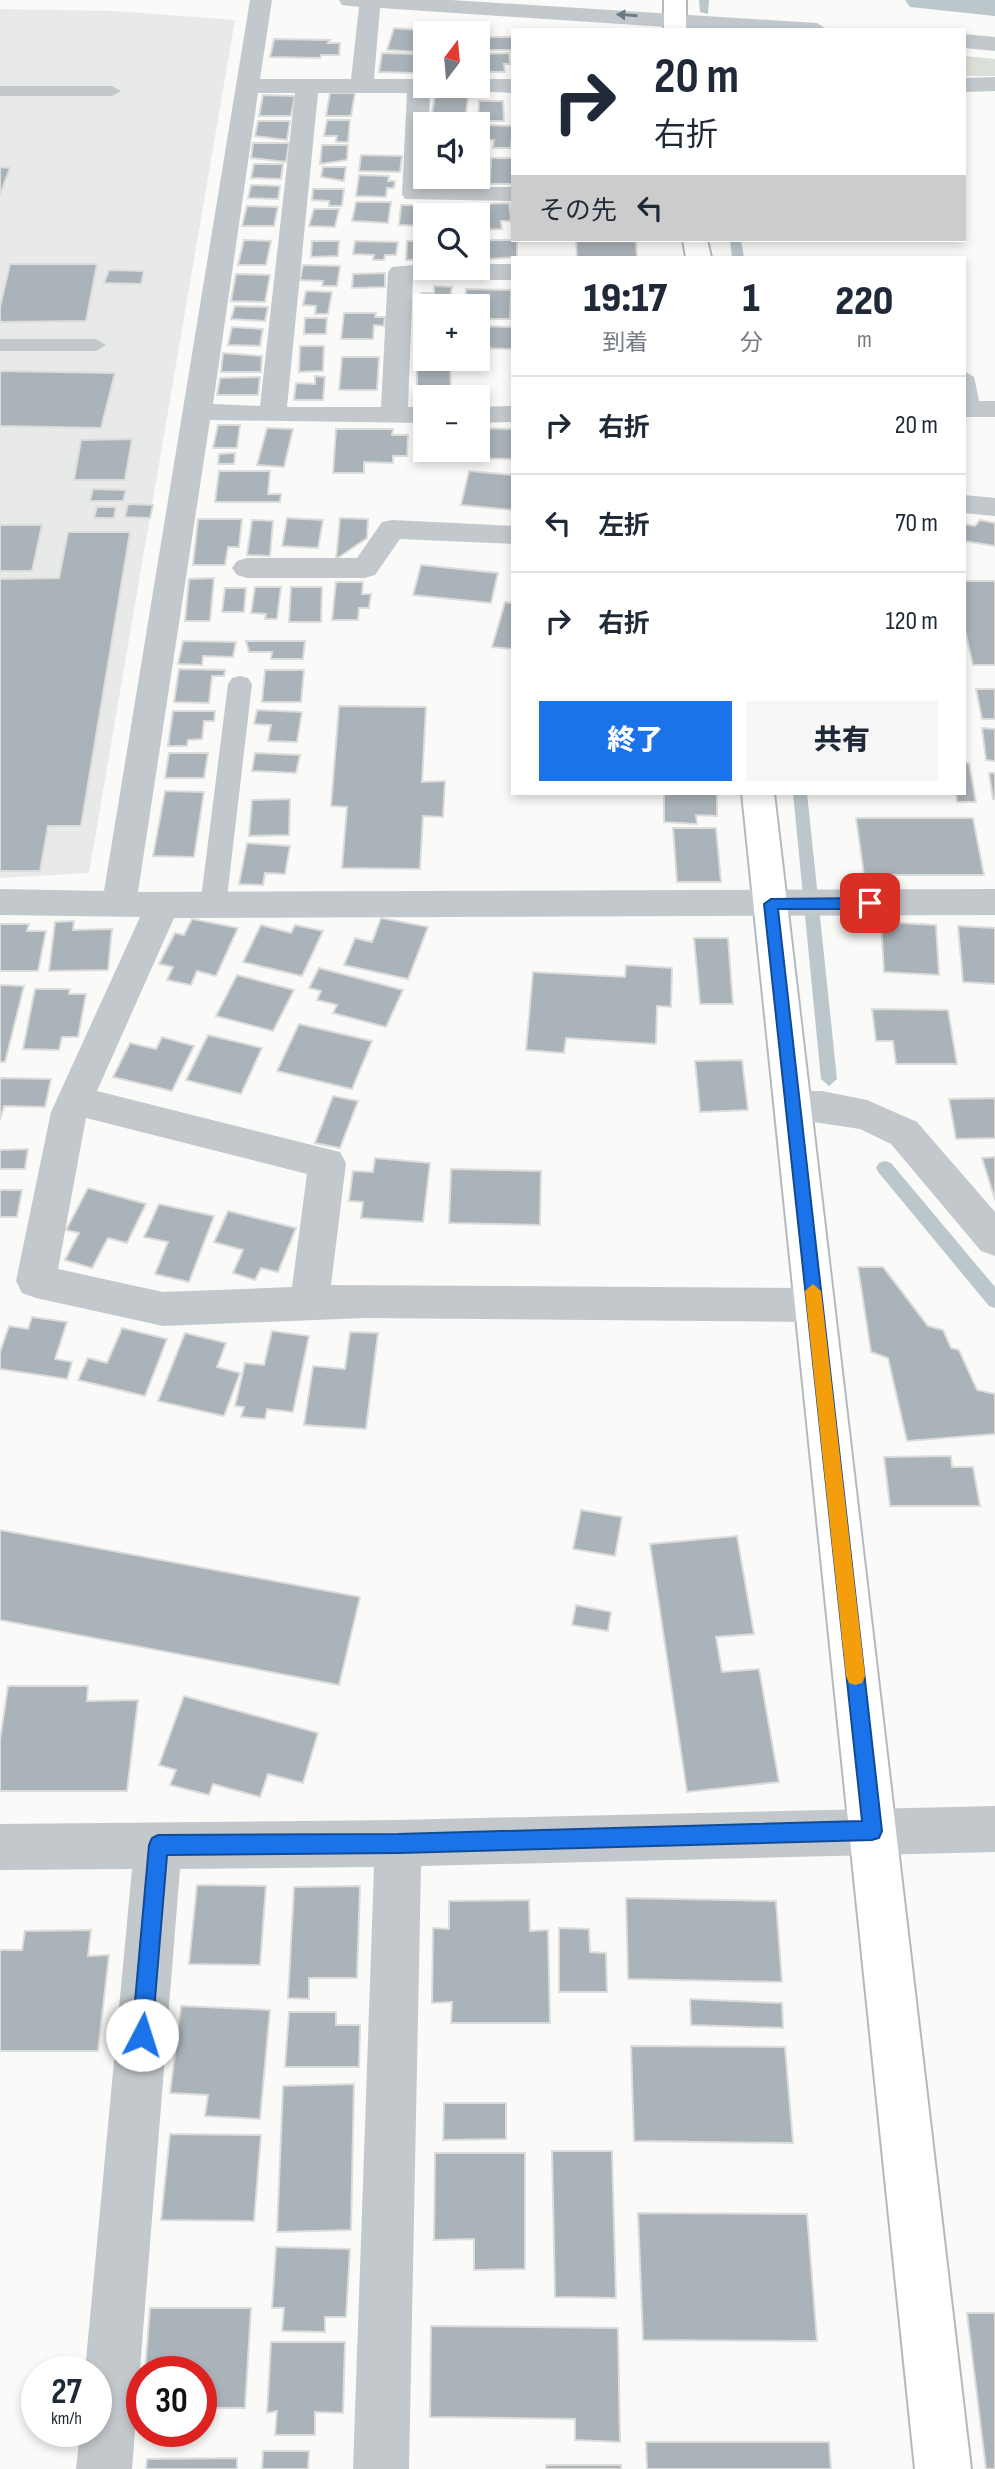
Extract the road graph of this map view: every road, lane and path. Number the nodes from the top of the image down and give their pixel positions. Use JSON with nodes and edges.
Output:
{"nodes":[{"id":1,"x":261,"y":0,"type":"edge"},
{"id":2,"x":360,"y":1,"type":"edge"},
{"id":3,"x":676,"y":16,"type":"edge"},
{"id":4,"x":797,"y":28,"type":"edge"},
{"id":5,"x":966,"y":41,"type":"edge"},
{"id":6,"x":995,"y":44,"type":"edge"},
{"id":7,"x":362,"y":85,"type":"junction"},
{"id":8,"x":966,"y":85,"type":"edge"},
{"id":9,"x":248,"y":86,"type":"junction"},
{"id":10,"x":307,"y":86,"type":"junction"},
{"id":11,"x":413,"y":86,"type":"edge"},
{"id":12,"x":490,"y":86,"type":"edge"},
{"id":13,"x":511,"y":86,"type":"edge"},
{"id":14,"x":995,"y":86,"type":"edge"},
{"id":15,"x":0,"y":91,"type":"edge"},
{"id":16,"x":112,"y":91,"type":"dead end"},
{"id":17,"x":421,"y":98,"type":"edge"},
{"id":18,"x":511,"y":194,"type":"edge"},
{"id":19,"x":511,"y":272,"type":"edge"},
{"id":20,"x":0,"y":345,"type":"edge"},
{"id":21,"x":96,"y":345,"type":"dead end"},
{"id":22,"x":966,"y":382,"type":"edge"},
{"id":23,"x":977,"y":409,"type":"edge"},
{"id":24,"x":198,"y":411,"type":"junction"},
{"id":25,"x":511,"y":414,"type":"edge"},
{"id":26,"x":273,"y":415,"type":"junction"},
{"id":27,"x":394,"y":415,"type":"junction"},
{"id":28,"x":413,"y":415,"type":"edge"},
{"id":29,"x":490,"y":415,"type":"edge"},
{"id":30,"x":966,"y":504,"type":"edge"},
{"id":31,"x":995,"y":508,"type":"edge"},
{"id":32,"x":511,"y":535,"type":"edge"},
{"id":33,"x":247,"y":568,"type":"dead end"},
{"id":34,"x":240,"y":684,"type":"dead end"},
{"id":35,"x":758,"y":795,"type":"edge"},
{"id":36,"x":0,"y":902,"type":"edge"},
{"id":37,"x":995,"y":902,"type":"edge"},
{"id":38,"x":120,"y":903,"type":"junction"},
{"id":39,"x":771,"y":904,"type":"junction"},
{"id":40,"x":163,"y":905,"type":"junction"},
{"id":41,"x":213,"y":906,"type":"junction"},
{"id":42,"x":74,"y":1100,"type":"junction"},
{"id":43,"x":793,"y":1106,"type":"junction"},
{"id":44,"x":995,"y":1239,"type":"edge"},
{"id":45,"x":309,"y":1303,"type":"junction"},
{"id":46,"x":814,"y":1305,"type":"junction"},
{"id":47,"x":995,"y":1829,"type":"edge"},
{"id":48,"x":872,"y":1831,"type":"junction"},
{"id":49,"x":398,"y":1843,"type":"junction"},
{"id":50,"x":158,"y":1845,"type":"junction"},
{"id":51,"x":0,"y":1847,"type":"edge"},
{"id":52,"x":104,"y":2469,"type":"edge"},
{"id":53,"x":381,"y":2469,"type":"edge"},
{"id":54,"x":943,"y":2469,"type":"edge"}],
"edges":[{"from":1,"to":9,"type":"street"},
{"from":3,"to":2,"type":"street","one_way":true},
{"from":2,"to":7,"type":"street"},
{"from":3,"to":4,"type":"street"},
{"from":5,"to":6,"type":"street"},
{"from":7,"to":10,"type":"street"},
{"from":7,"to":11,"type":"street"},
{"from":8,"to":14,"type":"street"},
{"from":9,"to":10,"type":"street"},
{"from":9,"to":24,"type":"street"},
{"from":10,"to":26,"type":"street"},
{"from":12,"to":13,"type":"street"},
{"from":15,"to":16,"type":"lane"},
{"from":17,"to":18,"type":"street"},
{"from":19,"to":27,"type":"street"},
{"from":20,"to":21,"type":"lane"},
{"from":22,"to":23,"type":"lane"},
{"from":24,"to":26,"type":"street"},
{"from":24,"to":38,"type":"street"},
{"from":25,"to":29,"type":"street"},
{"from":26,"to":27,"type":"street"},
{"from":27,"to":28,"type":"street"},
{"from":30,"to":31,"type":"street"},
{"from":32,"to":33,"type":"street"},
{"from":34,"to":41,"type":"lane"},
{"from":35,"to":39,"type":"street"},
{"from":36,"to":38,"type":"street"},
{"from":37,"to":39,"type":"street"},
{"from":38,"to":40,"type":"street"},
{"from":39,"to":41,"type":"street"},
{"from":39,"to":43,"type":"street"},
{"from":40,"to":41,"type":"street"},
{"from":40,"to":42,"type":"street"},
{"from":42,"to":45,"type":"street"},
{"from":42,"to":45,"type":"street"},
{"from":43,"to":44,"type":"street"},
{"from":43,"to":46,"type":"street"},
{"from":45,"to":46,"type":"street"},
{"from":46,"to":48,"type":"street"},
{"from":47,"to":48,"type":"street"},
{"from":48,"to":49,"type":"street"},
{"from":48,"to":54,"type":"street"},
{"from":49,"to":50,"type":"street"},
{"from":49,"to":53,"type":"street"},
{"from":50,"to":51,"type":"street"},
{"from":50,"to":52,"type":"street"}]}
